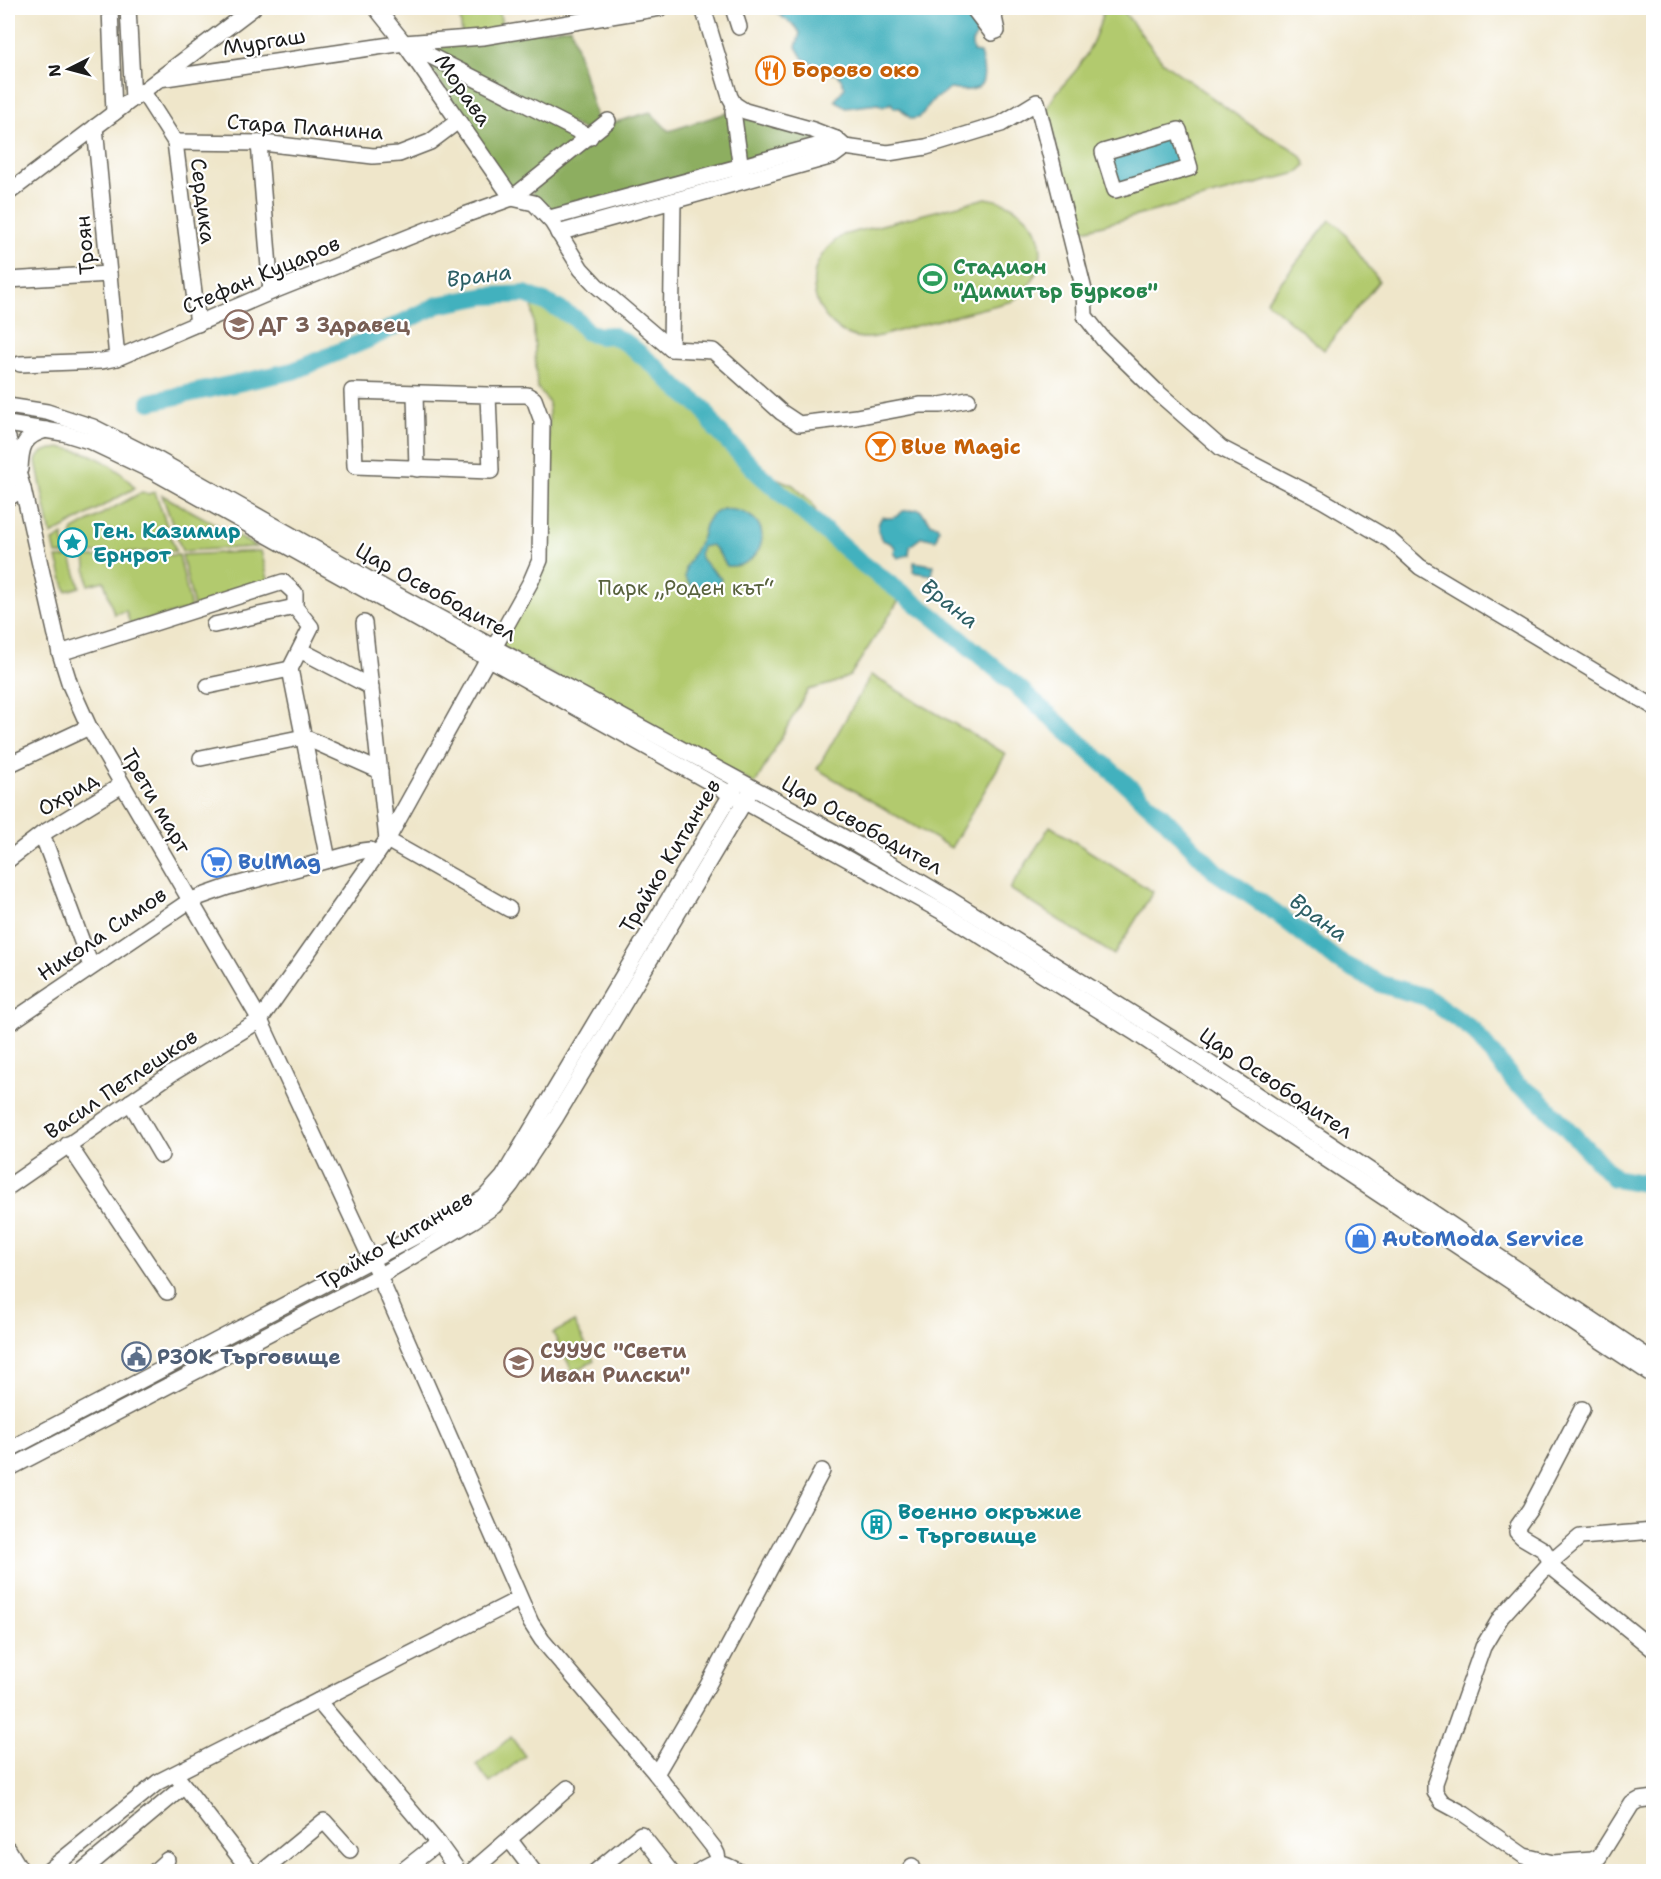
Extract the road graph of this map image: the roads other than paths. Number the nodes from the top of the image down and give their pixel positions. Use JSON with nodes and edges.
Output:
{"nodes":[{"id":1,"x":110,"y":8,"type":"edge"},
{"id":2,"x":128,"y":8,"type":"edge"},
{"id":3,"x":253,"y":8,"type":"edge"},
{"id":4,"x":376,"y":8,"type":"edge"},
{"id":5,"x":660,"y":8,"type":"edge"},
{"id":6,"x":703,"y":8,"type":"edge"},
{"id":7,"x":733,"y":8,"type":"edge"},
{"id":8,"x":973,"y":8,"type":"edge"},
{"id":9,"x":992,"y":8,"type":"edge"},
{"id":10,"x":739,"y":27,"type":"dead end"},
{"id":11,"x":404,"y":43,"type":"junction"},
{"id":12,"x":159,"y":79,"type":"junction"},
{"id":13,"x":138,"y":95,"type":"junction"},
{"id":14,"x":734,"y":104,"type":"junction"},
{"id":15,"x":114,"y":113,"type":"junction"},
{"id":16,"x":458,"y":121,"type":"junction"},
{"id":17,"x":608,"y":121,"type":"dead end"},
{"id":18,"x":95,"y":127,"type":"junction"},
{"id":19,"x":590,"y":137,"type":"junction"},
{"id":20,"x":175,"y":142,"type":"junction"},
{"id":21,"x":259,"y":143,"type":"junction"},
{"id":22,"x":835,"y":146,"type":"junction"},
{"id":23,"x":739,"y":167,"type":"junction"},
{"id":24,"x":743,"y":183,"type":"junction"},
{"id":25,"x":676,"y":184,"type":"junction"},
{"id":26,"x":1115,"y":190,"type":"joint"},
{"id":27,"x":8,"y":194,"type":"edge"},
{"id":28,"x":637,"y":195,"type":"junction"},
{"id":29,"x":512,"y":198,"type":"junction"},
{"id":30,"x":677,"y":200,"type":"junction"},
{"id":31,"x":641,"y":210,"type":"junction"},
{"id":32,"x":574,"y":212,"type":"junction"},
{"id":33,"x":550,"y":218,"type":"junction"},
{"id":34,"x":580,"y":227,"type":"junction"},
{"id":35,"x":558,"y":233,"type":"junction"},
{"id":36,"x":109,"y":274,"type":"junction"},
{"id":37,"x":8,"y":280,"type":"edge"},
{"id":38,"x":271,"y":292,"type":"junction"},
{"id":39,"x":198,"y":324,"type":"junction"},
{"id":40,"x":671,"y":349,"type":"junction"},
{"id":41,"x":117,"y":358,"type":"junction"},
{"id":42,"x":20,"y":364,"type":"dead end"},
{"id":43,"x":415,"y":394,"type":"junction"},
{"id":44,"x":488,"y":395,"type":"junction"},
{"id":45,"x":968,"y":400,"type":"dead end"},
{"id":46,"x":8,"y":406,"type":"edge"},
{"id":47,"x":8,"y":424,"type":"edge"},
{"id":48,"x":46,"y":430,"type":"junction"},
{"id":49,"x":8,"y":438,"type":"edge"},
{"id":50,"x":417,"y":469,"type":"junction"},
{"id":51,"x":22,"y":484,"type":"junction"},
{"id":52,"x":8,"y":498,"type":"edge"},
{"id":53,"x":295,"y":607,"type":"junction"},
{"id":54,"x":364,"y":623,"type":"dead end"},
{"id":55,"x":214,"y":625,"type":"dead end"},
{"id":56,"x":300,"y":650,"type":"junction"},
{"id":57,"x":60,"y":653,"type":"junction"},
{"id":58,"x":491,"y":653,"type":"junction"},
{"id":59,"x":290,"y":669,"type":"junction"},
{"id":60,"x":208,"y":687,"type":"dead end"},
{"id":61,"x":371,"y":687,"type":"junction"},
{"id":62,"x":1653,"y":707,"type":"edge"},
{"id":63,"x":89,"y":728,"type":"junction"},
{"id":64,"x":304,"y":737,"type":"junction"},
{"id":65,"x":201,"y":758,"type":"dead end"},
{"id":66,"x":8,"y":765,"type":"edge"},
{"id":67,"x":380,"y":771,"type":"junction"},
{"id":68,"x":122,"y":785,"type":"junction"},
{"id":69,"x":742,"y":791,"type":"junction"},
{"id":70,"x":42,"y":834,"type":"junction"},
{"id":71,"x":387,"y":840,"type":"junction"},
{"id":72,"x":377,"y":854,"type":"junction"},
{"id":73,"x":328,"y":860,"type":"junction"},
{"id":74,"x":8,"y":861,"type":"edge"},
{"id":75,"x":191,"y":900,"type":"junction"},
{"id":76,"x":509,"y":909,"type":"dead end"},
{"id":77,"x":91,"y":966,"type":"junction"},
{"id":78,"x":260,"y":1020,"type":"junction"},
{"id":79,"x":8,"y":1024,"type":"edge"},
{"id":80,"x":130,"y":1102,"type":"junction"},
{"id":81,"x":68,"y":1144,"type":"junction"},
{"id":82,"x":161,"y":1155,"type":"dead end"},
{"id":83,"x":8,"y":1187,"type":"edge"},
{"id":84,"x":371,"y":1261,"type":"junction"},
{"id":85,"x":379,"y":1276,"type":"junction"},
{"id":86,"x":167,"y":1292,"type":"dead end"},
{"id":87,"x":1653,"y":1361,"type":"edge"},
{"id":88,"x":1653,"y":1376,"type":"edge"},
{"id":89,"x":1582,"y":1409,"type":"dead end"},
{"id":90,"x":8,"y":1450,"type":"edge"},
{"id":91,"x":8,"y":1469,"type":"edge"},
{"id":92,"x":822,"y":1472,"type":"dead end"},
{"id":93,"x":1653,"y":1531,"type":"edge"},
{"id":94,"x":1551,"y":1562,"type":"junction"},
{"id":95,"x":519,"y":1599,"type":"junction"},
{"id":96,"x":1653,"y":1650,"type":"edge"},
{"id":97,"x":318,"y":1701,"type":"junction"},
{"id":98,"x":175,"y":1773,"type":"junction"},
{"id":99,"x":656,"y":1774,"type":"junction"},
{"id":100,"x":184,"y":1786,"type":"junction"},
{"id":101,"x":568,"y":1788,"type":"dead end"},
{"id":102,"x":1653,"y":1798,"type":"edge"},
{"id":103,"x":509,"y":1839,"type":"junction"},
{"id":104,"x":438,"y":1843,"type":"junction"},
{"id":105,"x":8,"y":1849,"type":"edge"},
{"id":106,"x":350,"y":1850,"type":"dead end"},
{"id":107,"x":167,"y":1860,"type":"dead end"},
{"id":108,"x":720,"y":1867,"type":"edge"},
{"id":109,"x":16,"y":1869,"type":"edge"},
{"id":110,"x":46,"y":1872,"type":"edge"},
{"id":111,"x":81,"y":1872,"type":"edge"},
{"id":112,"x":154,"y":1872,"type":"edge"},
{"id":113,"x":251,"y":1872,"type":"edge"},
{"id":114,"x":261,"y":1872,"type":"edge"},
{"id":115,"x":401,"y":1872,"type":"edge"},
{"id":116,"x":459,"y":1872,"type":"edge"},
{"id":117,"x":471,"y":1872,"type":"edge"},
{"id":118,"x":534,"y":1872,"type":"edge"},
{"id":119,"x":595,"y":1872,"type":"edge"},
{"id":120,"x":671,"y":1872,"type":"edge"},
{"id":121,"x":698,"y":1872,"type":"edge"},
{"id":122,"x":740,"y":1872,"type":"edge"}],
"edges":[{"from":1,"to":15,"type":"street"},
{"from":2,"to":13,"type":"street"},
{"from":3,"to":12,"type":"street"},
{"from":4,"to":11,"type":"street","name":"Морава"},
{"from":5,"to":11,"type":"street","name":"Мургаш"},
{"from":6,"to":14,"type":"street"},
{"from":7,"to":10,"type":"street"},
{"from":8,"to":9,"type":"street"},
{"from":11,"to":12,"type":"street","name":"Мургаш"},
{"from":11,"to":16,"type":"street","name":"Морава"},
{"from":11,"to":19,"type":"street"},
{"from":12,"to":13,"type":"street"},
{"from":13,"to":15,"type":"street"},
{"from":13,"to":20,"type":"street","name":"Сердика"},
{"from":14,"to":22,"type":"street"},
{"from":14,"to":23,"type":"street"},
{"from":15,"to":18,"type":"street"},
{"from":16,"to":21,"type":"street","name":"Стара Планина"},
{"from":16,"to":29,"type":"street","name":"Морава"},
{"from":17,"to":19,"type":"street","name":"Стефан Куцаров"},
{"from":18,"to":27,"type":"street"},
{"from":18,"to":36,"type":"street","name":"Троян"},
{"from":19,"to":29,"type":"street","name":"Стефан Куцаров"},
{"from":20,"to":21,"type":"street","name":"Стара Планина"},
{"from":20,"to":39,"type":"street","name":"Сердика"},
{"from":21,"to":38,"type":"street"},
{"from":22,"to":23,"type":"street"},
{"from":22,"to":24,"type":"street"},
{"from":22,"to":62,"type":"street"},
{"from":23,"to":24,"type":"street"},
{"from":23,"to":25,"type":"street"},
{"from":24,"to":30,"type":"street"},
{"from":25,"to":28,"type":"street"},
{"from":25,"to":30,"type":"street"},
{"from":26,"to":26,"type":"street"},
{"from":28,"to":31,"type":"street"},
{"from":28,"to":32,"type":"street"},
{"from":29,"to":33,"type":"street"},
{"from":29,"to":38,"type":"street","name":"Стефан Куцаров"},
{"from":30,"to":31,"type":"street"},
{"from":30,"to":40,"type":"street"},
{"from":31,"to":34,"type":"street"},
{"from":32,"to":33,"type":"street"},
{"from":32,"to":34,"type":"street"},
{"from":33,"to":35,"type":"street"},
{"from":34,"to":35,"type":"street"},
{"from":35,"to":40,"type":"street"},
{"from":36,"to":37,"type":"street"},
{"from":36,"to":41,"type":"street","name":"Троян"},
{"from":38,"to":39,"type":"street","name":"Стефан Куцаров"},
{"from":39,"to":41,"type":"street","name":"Стефан Куцаров"},
{"from":40,"to":45,"type":"street"},
{"from":41,"to":42,"type":"street","name":"Стефан Куцаров"},
{"from":43,"to":44,"type":"street"},
{"from":43,"to":50,"type":"street"},
{"from":43,"to":50,"type":"street"},
{"from":44,"to":50,"type":"street"},
{"from":44,"to":58,"type":"street"},
{"from":46,"to":58,"type":"street","name":"Цар Освободител"},
{"from":47,"to":48,"type":"street","name":"Цар Освободител"},
{"from":48,"to":51,"type":"street"},
{"from":48,"to":58,"type":"street","name":"Цар Освободител"},
{"from":49,"to":51,"type":"street","name":"Трети март"},
{"from":51,"to":52,"type":"street"},
{"from":51,"to":57,"type":"street","name":"Трети март"},
{"from":53,"to":55,"type":"street"},
{"from":53,"to":56,"type":"street"},
{"from":53,"to":57,"type":"street"},
{"from":54,"to":61,"type":"street"},
{"from":56,"to":59,"type":"street"},
{"from":56,"to":61,"type":"street"},
{"from":57,"to":63,"type":"street","name":"Трети март"},
{"from":58,"to":69,"type":"street","name":"Цар Освободител"},
{"from":58,"to":71,"type":"street"},
{"from":59,"to":60,"type":"street"},
{"from":59,"to":64,"type":"street"},
{"from":61,"to":67,"type":"street"},
{"from":63,"to":66,"type":"street"},
{"from":63,"to":68,"type":"street","name":"Трети март"},
{"from":64,"to":65,"type":"street"},
{"from":64,"to":67,"type":"street"},
{"from":64,"to":73,"type":"street"},
{"from":67,"to":71,"type":"street"},
{"from":68,"to":70,"type":"street","name":"Охрид"},
{"from":68,"to":75,"type":"street","name":"Трети март"},
{"from":69,"to":84,"type":"street","name":"Трайко Китанчев"},
{"from":69,"to":85,"type":"street","name":"Трайко Китанчев"},
{"from":69,"to":87,"type":"street","name":"Цар Освободител"},
{"from":69,"to":88,"type":"street","name":"Цар Освободител"},
{"from":70,"to":74,"type":"street","name":"Охрид"},
{"from":70,"to":77,"type":"street"},
{"from":71,"to":72,"type":"street"},
{"from":71,"to":76,"type":"street"},
{"from":72,"to":73,"type":"street","name":"Никола Симов"},
{"from":72,"to":78,"type":"street"},
{"from":73,"to":75,"type":"street","name":"Никола Симов"},
{"from":75,"to":77,"type":"street","name":"Никола Симов"},
{"from":75,"to":78,"type":"street","name":"Трети март"},
{"from":77,"to":79,"type":"street","name":"Никола Симов"},
{"from":78,"to":80,"type":"street","name":"Васил Петлешков"},
{"from":78,"to":84,"type":"street","name":"Трети март"},
{"from":80,"to":81,"type":"street","name":"Васил Петлешков"},
{"from":80,"to":82,"type":"street"},
{"from":81,"to":83,"type":"street","name":"Васил Петлешков"},
{"from":81,"to":86,"type":"street"},
{"from":84,"to":85,"type":"street","name":"Трети март"},
{"from":84,"to":90,"type":"street","name":"Трайко Китанчев"},
{"from":85,"to":91,"type":"street","name":"Трайко Китанчев"},
{"from":85,"to":95,"type":"street","name":"Трети март"},
{"from":89,"to":94,"type":"street"},
{"from":92,"to":99,"type":"street"},
{"from":93,"to":94,"type":"street"},
{"from":94,"to":96,"type":"street"},
{"from":94,"to":102,"type":"street"},
{"from":95,"to":97,"type":"street"},
{"from":95,"to":99,"type":"street","name":"Трети март"},
{"from":97,"to":98,"type":"street"},
{"from":97,"to":104,"type":"street"},
{"from":98,"to":100,"type":"street"},
{"from":98,"to":110,"type":"street"},
{"from":99,"to":108,"type":"street","name":"Трети март"},
{"from":100,"to":111,"type":"street"},
{"from":100,"to":113,"type":"street"},
{"from":101,"to":103,"type":"street"},
{"from":103,"to":117,"type":"street"},
{"from":103,"to":118,"type":"street"},
{"from":104,"to":115,"type":"street"},
{"from":104,"to":116,"type":"street"},
{"from":105,"to":109,"type":"street"},
{"from":106,"to":114,"type":"street"},
{"from":107,"to":112,"type":"street"},
{"from":108,"to":121,"type":"street"},
{"from":108,"to":122,"type":"street"},
{"from":119,"to":120,"type":"street"}]}
